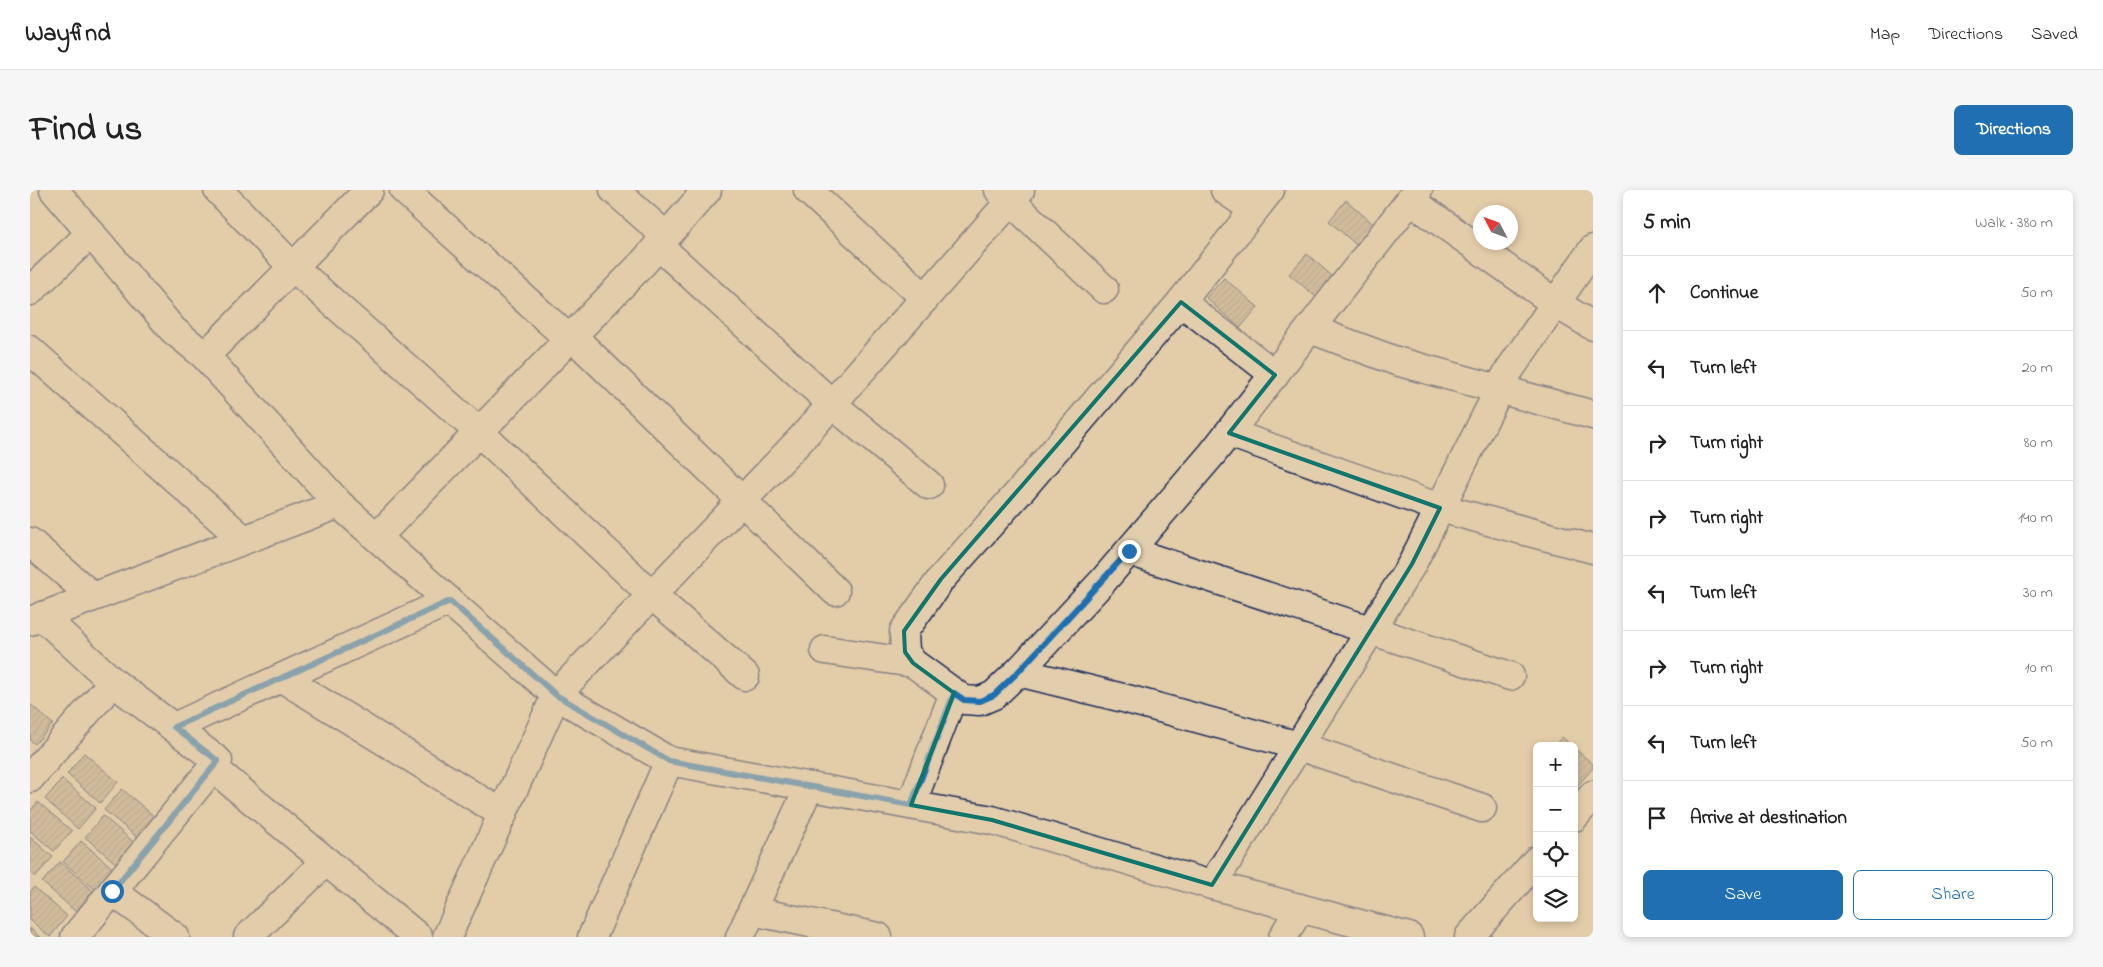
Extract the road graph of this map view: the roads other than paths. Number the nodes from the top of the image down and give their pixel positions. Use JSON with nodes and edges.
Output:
{"nodes":[{"id":1,"x":54,"y":190,"type":"edge"},
{"id":2,"x":218,"y":190,"type":"edge"},
{"id":3,"x":369,"y":190,"type":"edge"},
{"id":4,"x":404,"y":190,"type":"edge"},
{"id":5,"x":614,"y":190,"type":"edge"},
{"id":6,"x":707,"y":190,"type":"edge"},
{"id":7,"x":808,"y":190,"type":"edge"},
{"id":8,"x":1225,"y":190,"type":"edge"},
{"id":9,"x":1010,"y":194,"type":"edge"},
{"id":10,"x":1414,"y":195,"type":"edge"},
{"id":11,"x":1262,"y":200,"type":"edge"},
{"id":12,"x":91,"y":233,"type":"junction"},
{"id":13,"x":662,"y":241,"type":"junction"},
{"id":14,"x":1593,"y":249,"type":"edge"},
{"id":15,"x":293,"y":267,"type":"junction"},
{"id":16,"x":1104,"y":289,"type":"dead end"},
{"id":17,"x":30,"y":291,"type":"edge"},
{"id":18,"x":925,"y":298,"type":"junction"},
{"id":19,"x":1180,"y":302,"type":"junction"},
{"id":20,"x":1555,"y":303,"type":"junction"},
{"id":21,"x":1593,"y":326,"type":"edge"},
{"id":22,"x":1310,"y":329,"type":"junction"},
{"id":23,"x":571,"y":338,"type":"junction"},
{"id":24,"x":30,"y":350,"type":"edge"},
{"id":25,"x":205,"y":356,"type":"junction"},
{"id":26,"x":1275,"y":374,"type":"junction"},
{"id":27,"x":1499,"y":391,"type":"junction"},
{"id":28,"x":832,"y":404,"type":"junction"},
{"id":29,"x":1593,"y":415,"type":"edge"},
{"id":30,"x":479,"y":432,"type":"junction"},
{"id":31,"x":1229,"y":433,"type":"junction"},
{"id":32,"x":929,"y":485,"type":"dead end"},
{"id":33,"x":742,"y":500,"type":"junction"},
{"id":34,"x":339,"y":504,"type":"junction"},
{"id":35,"x":1440,"y":508,"type":"junction"},
{"id":36,"x":377,"y":537,"type":"junction"},
{"id":37,"x":243,"y":539,"type":"junction"},
{"id":38,"x":30,"y":542,"type":"edge"},
{"id":39,"x":1593,"y":548,"type":"edge"},
{"id":40,"x":1129,"y":551,"type":"junction"},
{"id":41,"x":836,"y":591,"type":"dead end"},
{"id":42,"x":652,"y":595,"type":"junction"},
{"id":43,"x":92,"y":596,"type":"junction"},
{"id":44,"x":450,"y":601,"type":"junction"},
{"id":45,"x":36,"y":618,"type":"edge"},
{"id":46,"x":1370,"y":631,"type":"junction"},
{"id":47,"x":824,"y":650,"type":"dead end"},
{"id":48,"x":913,"y":663,"type":"junction"},
{"id":49,"x":1018,"y":672,"type":"junction"},
{"id":50,"x":745,"y":676,"type":"dead end"},
{"id":51,"x":1510,"y":676,"type":"dead end"},
{"id":52,"x":282,"y":678,"type":"junction"},
{"id":53,"x":113,"y":682,"type":"junction"},
{"id":54,"x":954,"y":693,"type":"junction"},
{"id":55,"x":556,"y":695,"type":"junction"},
{"id":56,"x":174,"y":727,"type":"junction"},
{"id":57,"x":1299,"y":746,"type":"junction"},
{"id":58,"x":669,"y":761,"type":"junction"},
{"id":59,"x":213,"y":768,"type":"junction"},
{"id":60,"x":30,"y":778,"type":"edge"},
{"id":61,"x":809,"y":787,"type":"junction"},
{"id":62,"x":1593,"y":795,"type":"edge"},
{"id":63,"x":911,"y":805,"type":"junction"},
{"id":64,"x":1482,"y":808,"type":"dead end"},
{"id":65,"x":1578,"y":812,"type":"edge"},
{"id":66,"x":503,"y":814,"type":"junction"},
{"id":67,"x":326,"y":860,"type":"junction"},
{"id":68,"x":1533,"y":865,"type":"edge"},
{"id":69,"x":1212,"y":885,"type":"junction"},
{"id":70,"x":112,"y":891,"type":"junction"},
{"id":71,"x":1300,"y":908,"type":"junction"},
{"id":72,"x":752,"y":910,"type":"junction"},
{"id":73,"x":75,"y":937,"type":"edge"},
{"id":74,"x":174,"y":937,"type":"edge"},
{"id":75,"x":248,"y":937,"type":"edge"},
{"id":76,"x":418,"y":937,"type":"edge"},
{"id":77,"x":447,"y":937,"type":"edge"},
{"id":78,"x":592,"y":937,"type":"edge"},
{"id":79,"x":740,"y":937,"type":"edge"},
{"id":80,"x":878,"y":937,"type":"edge"},
{"id":81,"x":1283,"y":937,"type":"edge"},
{"id":82,"x":1409,"y":937,"type":"edge"},
{"id":83,"x":1469,"y":937,"type":"edge"}],
"edges":[{"from":1,"to":12,"type":"street"},
{"from":2,"to":15,"type":"street"},
{"from":3,"to":15,"type":"street"},
{"from":4,"to":23,"type":"street"},
{"from":5,"to":13,"type":"street"},
{"from":6,"to":13,"type":"street"},
{"from":7,"to":18,"type":"street"},
{"from":8,"to":11,"type":"street"},
{"from":9,"to":16,"type":"street"},
{"from":9,"to":18,"type":"street"},
{"from":10,"to":20,"type":"street"},
{"from":10,"to":22,"type":"street"},
{"from":11,"to":19,"type":"street"},
{"from":12,"to":17,"type":"street"},
{"from":12,"to":25,"type":"street"},
{"from":13,"to":23,"type":"street"},
{"from":13,"to":28,"type":"street"},
{"from":14,"to":20,"type":"street"},
{"from":15,"to":25,"type":"street"},
{"from":15,"to":30,"type":"street"},
{"from":18,"to":28,"type":"street"},
{"from":19,"to":26,"type":"street"},
{"from":19,"to":48,"type":"street"},
{"from":20,"to":21,"type":"street"},
{"from":20,"to":27,"type":"street"},
{"from":22,"to":26,"type":"street"},
{"from":22,"to":27,"type":"street"},
{"from":23,"to":30,"type":"street"},
{"from":23,"to":33,"type":"street"},
{"from":24,"to":37,"type":"street"},
{"from":25,"to":34,"type":"street"},
{"from":26,"to":31,"type":"street"},
{"from":27,"to":29,"type":"street"},
{"from":27,"to":35,"type":"street"},
{"from":28,"to":32,"type":"street"},
{"from":28,"to":33,"type":"street"},
{"from":30,"to":36,"type":"street"},
{"from":30,"to":42,"type":"street"},
{"from":31,"to":35,"type":"street"},
{"from":31,"to":40,"type":"street"},
{"from":33,"to":41,"type":"street"},
{"from":33,"to":42,"type":"street"},
{"from":34,"to":36,"type":"street"},
{"from":34,"to":37,"type":"street"},
{"from":35,"to":39,"type":"street"},
{"from":35,"to":46,"type":"street"},
{"from":36,"to":44,"type":"street"},
{"from":37,"to":43,"type":"street"},
{"from":38,"to":43,"type":"street"},
{"from":40,"to":46,"type":"street"},
{"from":40,"to":49,"type":"street"},
{"from":42,"to":50,"type":"street"},
{"from":42,"to":55,"type":"street"},
{"from":43,"to":45,"type":"street"},
{"from":44,"to":52,"type":"street"},
{"from":44,"to":55,"type":"street"},
{"from":45,"to":53,"type":"street"},
{"from":46,"to":51,"type":"street"},
{"from":46,"to":57,"type":"street"},
{"from":47,"to":48,"type":"street"},
{"from":48,"to":54,"type":"street"},
{"from":49,"to":54,"type":"street"},
{"from":49,"to":57,"type":"street"},
{"from":52,"to":56,"type":"street"},
{"from":52,"to":66,"type":"street"},
{"from":53,"to":56,"type":"street"},
{"from":53,"to":60,"type":"street"},
{"from":54,"to":63,"type":"street"},
{"from":55,"to":58,"type":"street"},
{"from":55,"to":66,"type":"street"},
{"from":56,"to":59,"type":"street"},
{"from":57,"to":64,"type":"street"},
{"from":57,"to":69,"type":"street"},
{"from":58,"to":61,"type":"street"},
{"from":58,"to":78,"type":"street"},
{"from":59,"to":67,"type":"street"},
{"from":59,"to":70,"type":"street"},
{"from":61,"to":63,"type":"street"},
{"from":61,"to":72,"type":"street"},
{"from":62,"to":65,"type":"street"},
{"from":63,"to":69,"type":"street"},
{"from":66,"to":77,"type":"street"},
{"from":67,"to":75,"type":"street"},
{"from":67,"to":76,"type":"street"},
{"from":68,"to":83,"type":"street"},
{"from":69,"to":71,"type":"street"},
{"from":70,"to":73,"type":"street"},
{"from":70,"to":74,"type":"street"},
{"from":71,"to":81,"type":"street"},
{"from":71,"to":82,"type":"street"},
{"from":72,"to":79,"type":"street"},
{"from":72,"to":80,"type":"street"}]}
